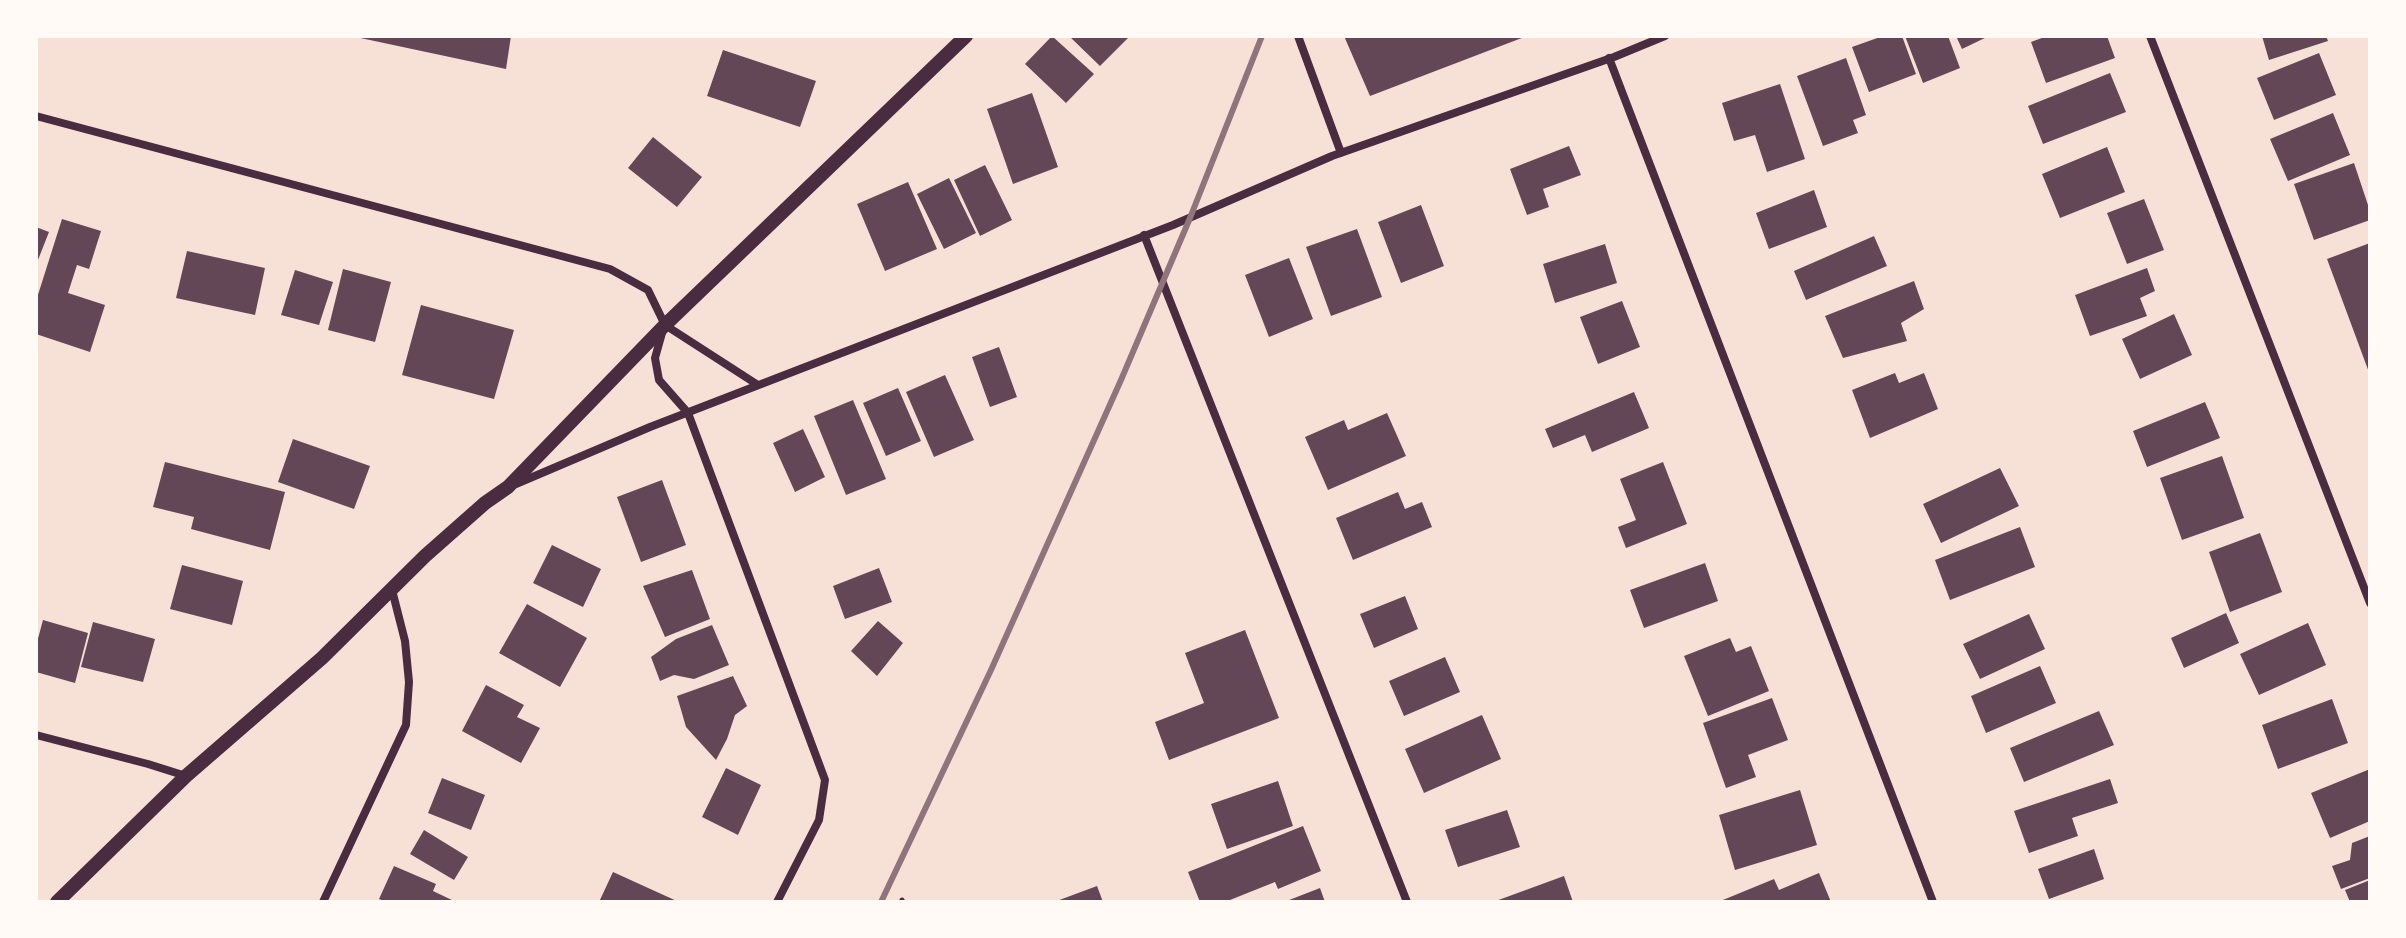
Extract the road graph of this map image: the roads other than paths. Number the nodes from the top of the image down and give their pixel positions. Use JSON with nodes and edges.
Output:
{"nodes":[{"id":1,"x":966,"y":36,"type":"edge"},
{"id":2,"x":1298,"y":36,"type":"edge"},
{"id":3,"x":1665,"y":36,"type":"edge"},
{"id":4,"x":2150,"y":36,"type":"edge"},
{"id":5,"x":1609,"y":58,"type":"junction"},
{"id":6,"x":36,"y":116,"type":"edge"},
{"id":7,"x":1341,"y":153,"type":"junction"},
{"id":8,"x":1144,"y":235,"type":"junction"},
{"id":9,"x":665,"y":325,"type":"junction"},
{"id":10,"x":758,"y":385,"type":"junction"},
{"id":11,"x":688,"y":413,"type":"junction"},
{"id":12,"x":508,"y":487,"type":"junction"},
{"id":13,"x":392,"y":590,"type":"junction"},
{"id":14,"x":2370,"y":603,"type":"edge"},
{"id":15,"x":36,"y":735,"type":"edge"},
{"id":16,"x":186,"y":776,"type":"junction"},
{"id":17,"x":57,"y":902,"type":"edge"},
{"id":18,"x":323,"y":902,"type":"edge"},
{"id":19,"x":777,"y":902,"type":"edge"},
{"id":20,"x":1407,"y":902,"type":"edge"},
{"id":21,"x":1933,"y":902,"type":"edge"}],
"edges":[{"from":1,"to":9,"type":"street"},
{"from":2,"to":7,"type":"street"},
{"from":3,"to":5,"type":"street"},
{"from":4,"to":14,"type":"street"},
{"from":5,"to":7,"type":"street"},
{"from":5,"to":21,"type":"street"},
{"from":6,"to":9,"type":"street"},
{"from":7,"to":8,"type":"street"},
{"from":8,"to":10,"type":"street"},
{"from":8,"to":20,"type":"street"},
{"from":9,"to":10,"type":"street"},
{"from":9,"to":11,"type":"street"},
{"from":9,"to":12,"type":"street"},
{"from":10,"to":11,"type":"street"},
{"from":11,"to":12,"type":"street"},
{"from":11,"to":19,"type":"street"},
{"from":12,"to":13,"type":"street"},
{"from":13,"to":16,"type":"street"},
{"from":13,"to":18,"type":"street"},
{"from":15,"to":16,"type":"street"},
{"from":16,"to":17,"type":"street"}]}
